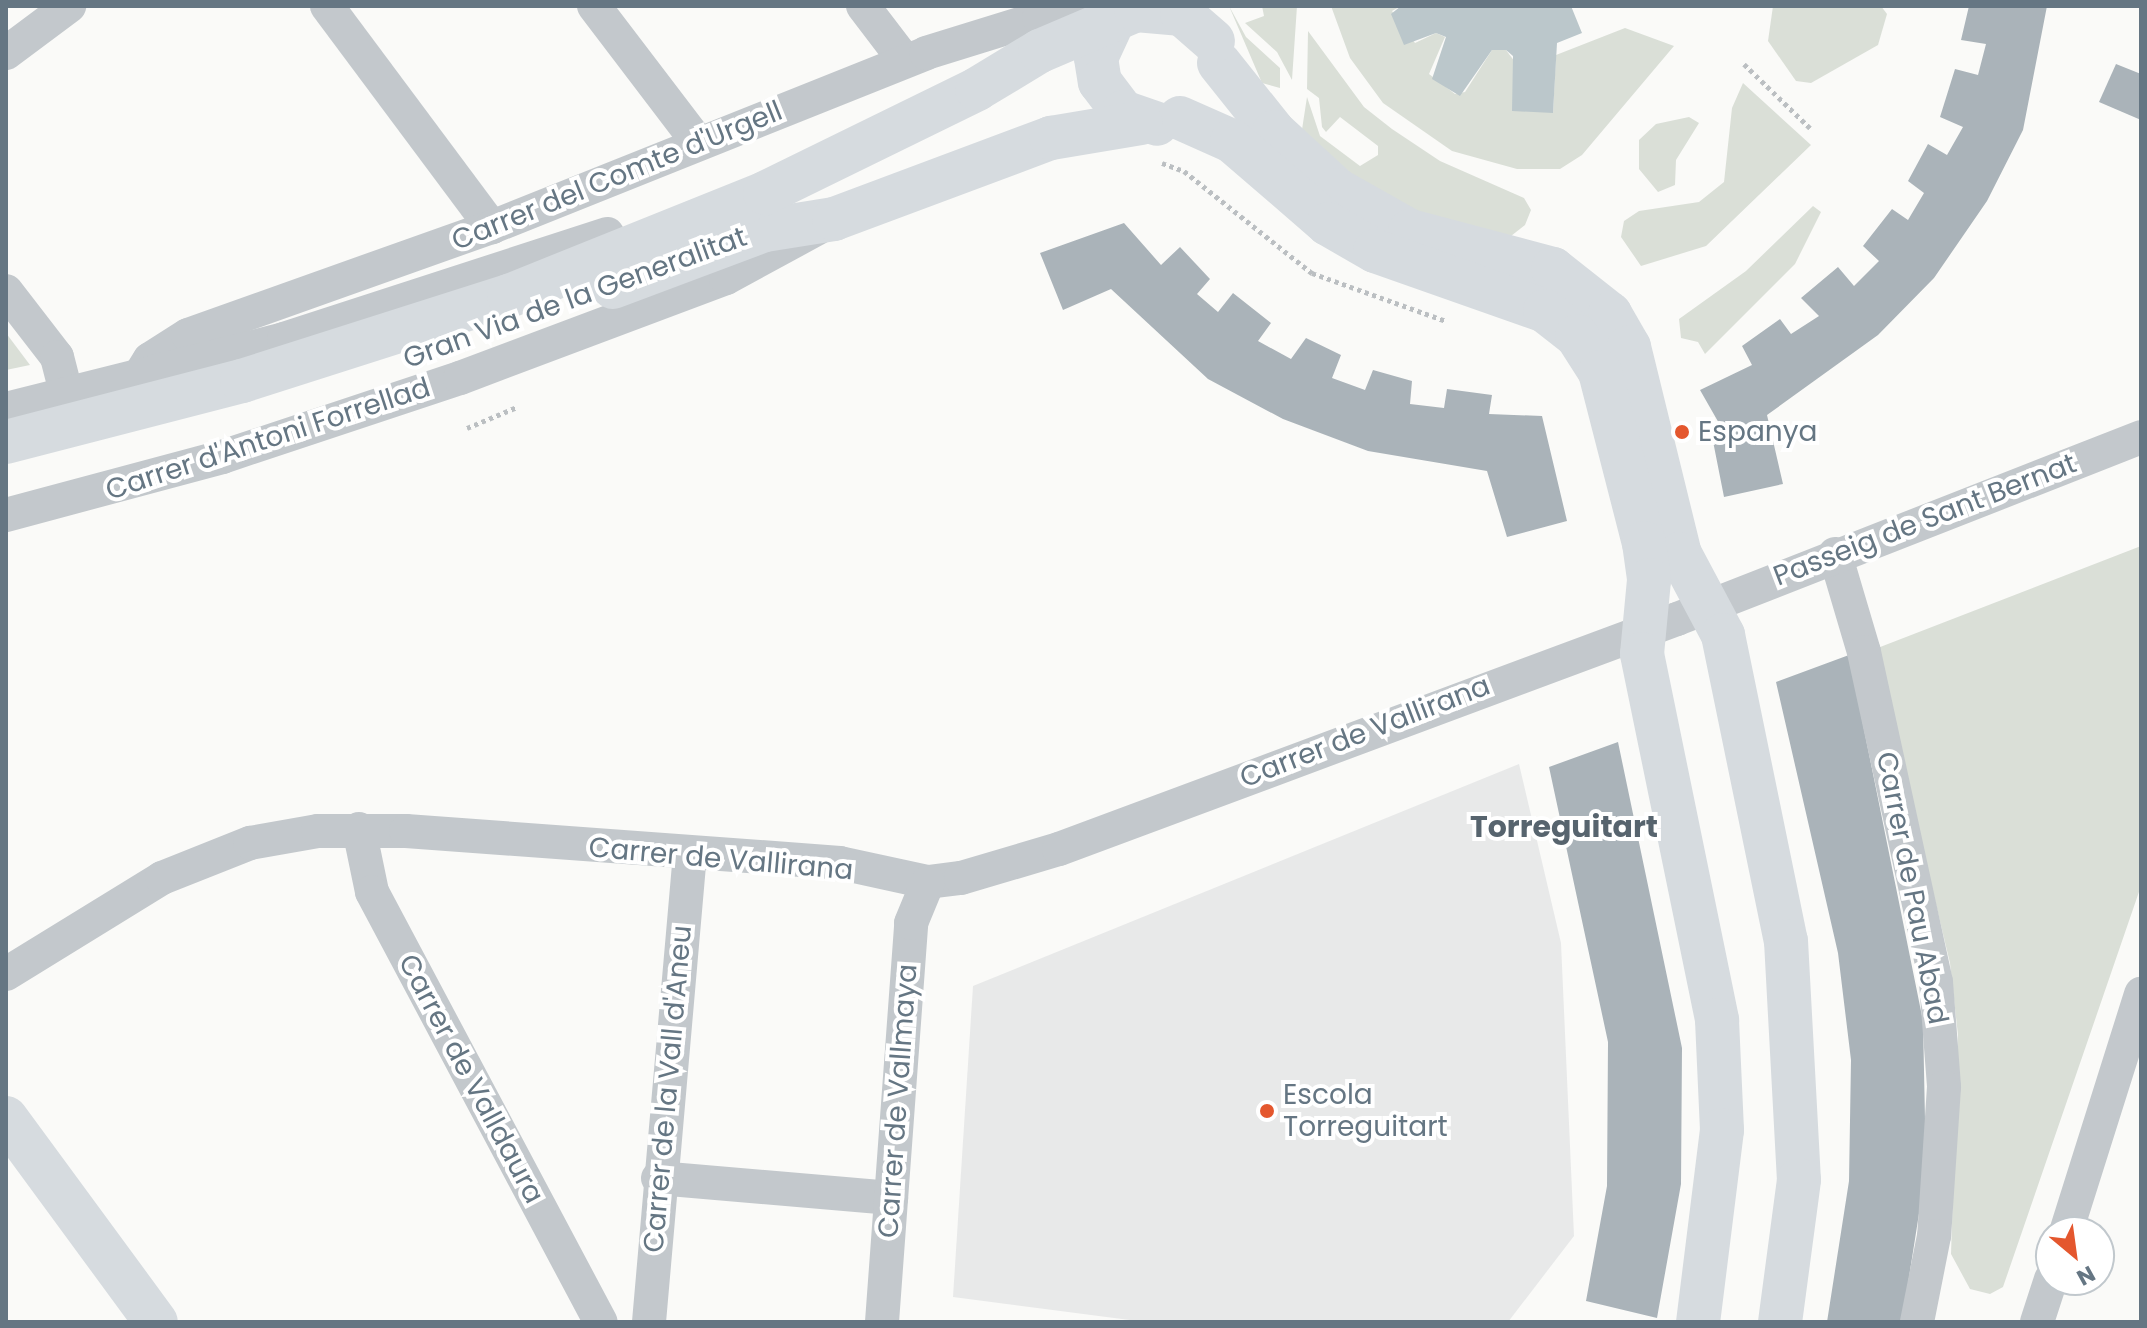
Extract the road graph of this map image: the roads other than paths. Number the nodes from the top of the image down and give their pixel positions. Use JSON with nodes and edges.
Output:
{"nodes":[{"id":1,"x":69,"y":6,"type":"edge"},
{"id":2,"x":327,"y":6,"type":"edge"},
{"id":3,"x":594,"y":6,"type":"edge"},
{"id":4,"x":863,"y":6,"type":"edge"},
{"id":5,"x":1116,"y":12,"type":"edge"},
{"id":6,"x":1212,"y":37,"type":"edge"},
{"id":7,"x":6,"y":53,"type":"edge"},
{"id":8,"x":905,"y":61,"type":"junction"},
{"id":9,"x":1158,"y":134,"type":"junction"},
{"id":10,"x":699,"y":144,"type":"junction"},
{"id":11,"x":817,"y":167,"type":"junction"},
{"id":12,"x":834,"y":219,"type":"junction"},
{"id":13,"x":492,"y":227,"type":"junction"},
{"id":14,"x":6,"y":291,"type":"edge"},
{"id":15,"x":138,"y":378,"type":"junction"},
{"id":16,"x":67,"y":396,"type":"junction"},
{"id":17,"x":6,"y":409,"type":"edge"},
{"id":18,"x":2141,"y":437,"type":"edge"},
{"id":19,"x":6,"y":442,"type":"edge"},
{"id":20,"x":6,"y":470,"type":"edge"},
{"id":21,"x":6,"y":515,"type":"edge"},
{"id":22,"x":1835,"y":554,"type":"junction"},
{"id":23,"x":1709,"y":606,"type":"junction"},
{"id":24,"x":1642,"y":631,"type":"junction"},
{"id":25,"x":359,"y":829,"type":"junction"},
{"id":26,"x":690,"y":856,"type":"junction"},
{"id":27,"x":928,"y":882,"type":"junction"},
{"id":28,"x":6,"y":974,"type":"edge"},
{"id":29,"x":2141,"y":994,"type":"edge"},
{"id":30,"x":6,"y":1118,"type":"edge"},
{"id":31,"x":658,"y":1178,"type":"junction"},
{"id":32,"x":891,"y":1198,"type":"junction"},
{"id":33,"x":2071,"y":1216,"type":"edge"},
{"id":34,"x":2045,"y":1296,"type":"edge"},
{"id":35,"x":156,"y":1322,"type":"edge"},
{"id":36,"x":601,"y":1322,"type":"edge"},
{"id":37,"x":649,"y":1322,"type":"edge"},
{"id":38,"x":882,"y":1322,"type":"edge"},
{"id":39,"x":1698,"y":1322,"type":"edge"},
{"id":40,"x":1780,"y":1322,"type":"edge"},
{"id":41,"x":1917,"y":1322,"type":"edge"},
{"id":42,"x":2037,"y":1322,"type":"edge"}],
"edges":[{"from":1,"to":7,"type":"street"},
{"from":2,"to":13,"type":"street"},
{"from":3,"to":10,"type":"street"},
{"from":4,"to":8,"type":"street"},
{"from":5,"to":6,"type":"main road"},
{"from":5,"to":8,"type":"street","name":"Carrer del Comte d'Urgell"},
{"from":5,"to":9,"type":"main road"},
{"from":5,"to":11,"type":"main road","name":"Gran Via de la Generalitat"},
{"from":6,"to":9,"type":"main road"},
{"from":6,"to":23,"type":"main road"},
{"from":8,"to":10,"type":"street","name":"Carrer del Comte d'Urgell"},
{"from":9,"to":12,"type":"main road","name":"Gran Via de la Generalitat"},
{"from":9,"to":24,"type":"main road"},
{"from":10,"to":13,"type":"street","name":"Carrer del Comte d'Urgell"},
{"from":11,"to":15,"type":"street","name":"Carrer del Comte d'Urgell"},
{"from":11,"to":19,"type":"main road","name":"Gran Via de la Generalitat"},
{"from":12,"to":20,"type":"main road","name":"Gran Via de la Generalitat"},
{"from":12,"to":21,"type":"street","name":"Carrer d'Antoni Forrellad"},
{"from":13,"to":15,"type":"street","name":"Carrer del Comte d'Urgell"},
{"from":14,"to":16,"type":"street"},
{"from":15,"to":16,"type":"street","name":"Carrer del Comte d'Urgell"},
{"from":16,"to":17,"type":"street","name":"Carrer del Comte d'Urgell"},
{"from":18,"to":22,"type":"street","name":"Passeig de Sant Bernat"},
{"from":22,"to":23,"type":"street","name":"Passeig de Sant Bernat"},
{"from":22,"to":41,"type":"street","name":"Carrer de Pau Abad"},
{"from":23,"to":24,"type":"street","name":"Carrer de Vallirana"},
{"from":23,"to":40,"type":"main road"},
{"from":24,"to":27,"type":"street","name":"Carrer de Vallirana"},
{"from":24,"to":39,"type":"main road"},
{"from":25,"to":26,"type":"street","name":"Carrer de Vallirana"},
{"from":25,"to":28,"type":"street","name":"Carrer de Vallirana"},
{"from":25,"to":36,"type":"street","name":"Carrer de Valldaura"},
{"from":26,"to":27,"type":"street","name":"Carrer de Vallirana"},
{"from":26,"to":31,"type":"street","name":"Carrer de la Vall d'Aneu"},
{"from":27,"to":32,"type":"street","name":"Carrer de Vallmaya"},
{"from":29,"to":33,"type":"street"},
{"from":30,"to":35,"type":"main road"},
{"from":31,"to":32,"type":"street"},
{"from":31,"to":37,"type":"street","name":"Carrer de la Vall d'Aneu"},
{"from":32,"to":38,"type":"street","name":"Carrer de Vallmaya"},
{"from":34,"to":42,"type":"street"}]}
